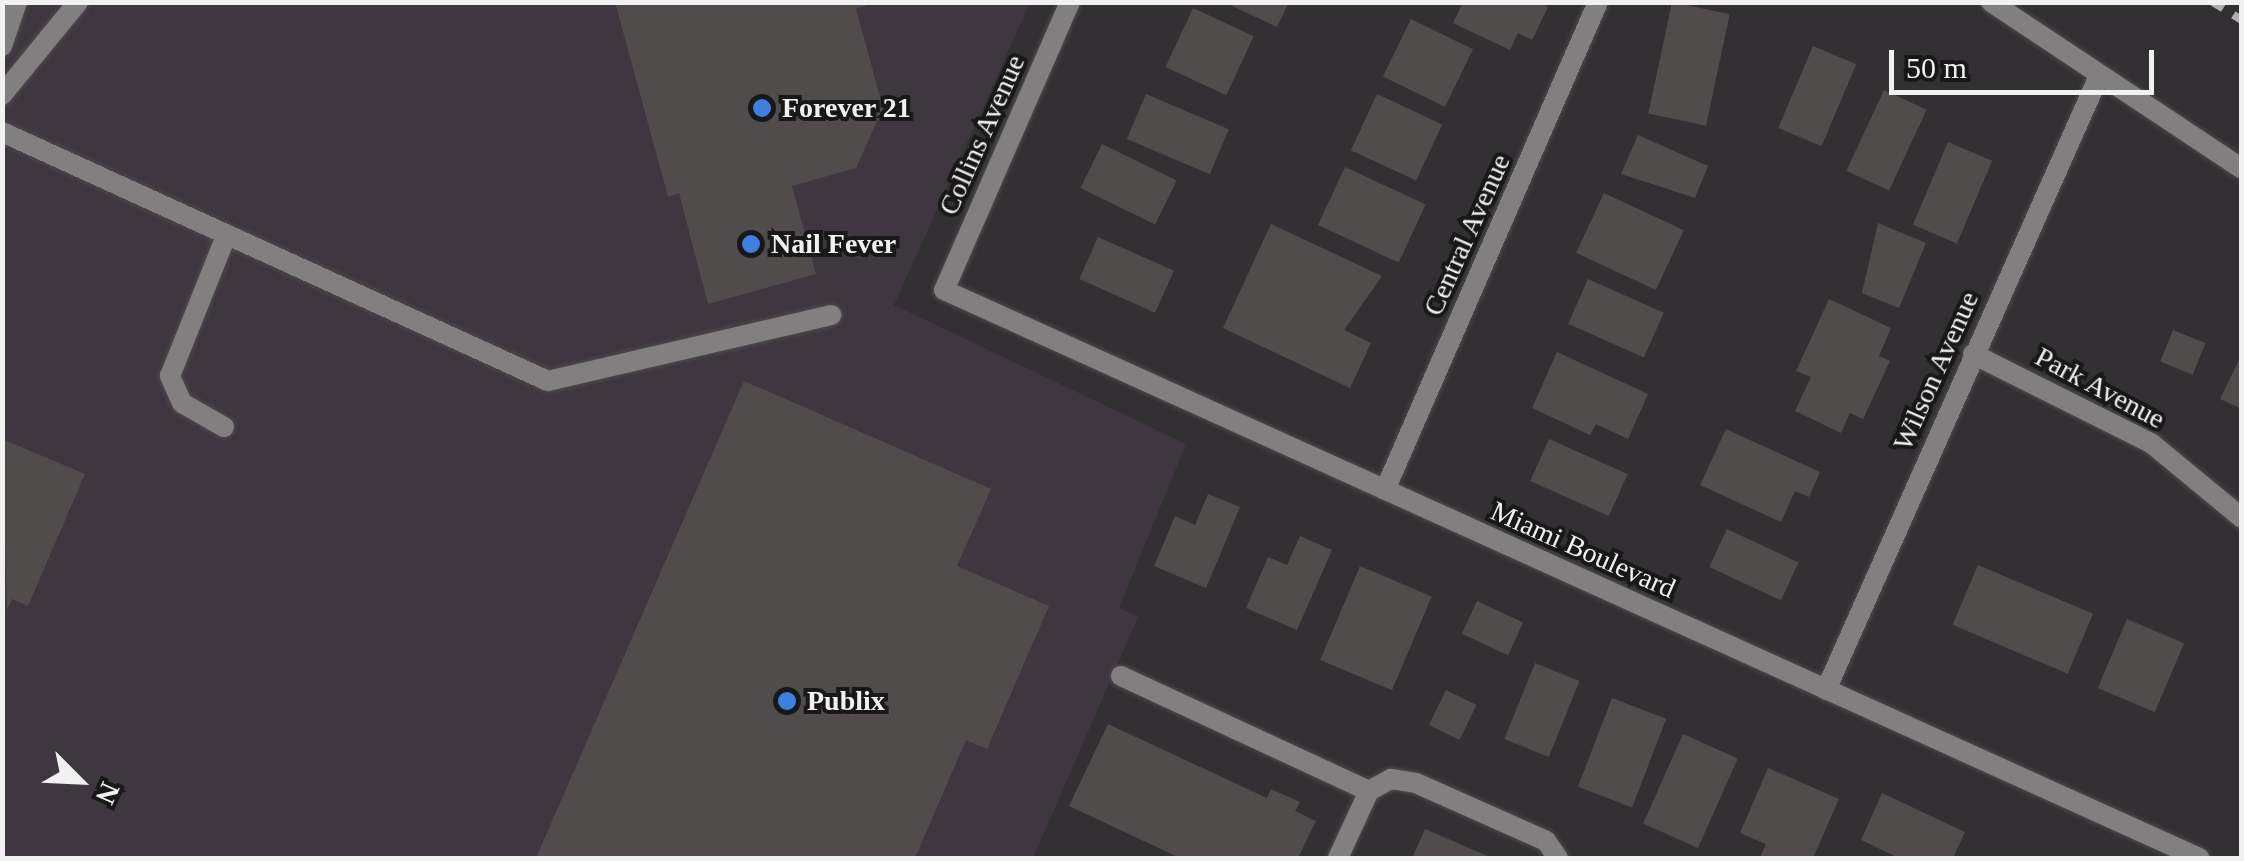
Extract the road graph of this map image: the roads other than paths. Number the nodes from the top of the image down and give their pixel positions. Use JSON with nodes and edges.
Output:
{"nodes":[{"id":1,"x":18,"y":2,"type":"edge"},
{"id":2,"x":78,"y":2,"type":"edge"},
{"id":3,"x":1070,"y":2,"type":"edge"},
{"id":4,"x":1598,"y":2,"type":"edge"},
{"id":5,"x":1991,"y":2,"type":"edge"},
{"id":6,"x":2,"y":46,"type":"edge"},
{"id":7,"x":2099,"y":76,"type":"junction"},
{"id":8,"x":2,"y":95,"type":"edge"},
{"id":9,"x":2,"y":132,"type":"edge"},
{"id":10,"x":2242,"y":168,"type":"edge"},
{"id":11,"x":226,"y":236,"type":"junction"},
{"id":12,"x":944,"y":290,"type":"joint"},
{"id":13,"x":830,"y":315,"type":"dead end"},
{"id":14,"x":1973,"y":354,"type":"junction"},
{"id":15,"x":224,"y":427,"type":"dead end"},
{"id":16,"x":1385,"y":490,"type":"junction"},
{"id":17,"x":2242,"y":518,"type":"edge"},
{"id":18,"x":1121,"y":676,"type":"dead end"},
{"id":19,"x":1826,"y":690,"type":"junction"},
{"id":20,"x":1369,"y":791,"type":"junction"},
{"id":21,"x":1338,"y":858,"type":"edge"},
{"id":22,"x":1558,"y":858,"type":"edge"},
{"id":23,"x":2199,"y":858,"type":"edge"}],
"edges":[{"from":1,"to":6,"type":"street"},
{"from":2,"to":8,"type":"street"},
{"from":3,"to":12,"type":"street","name":"Collins Avenue"},
{"from":4,"to":16,"type":"street","name":"Central Avenue"},
{"from":5,"to":7,"type":"street"},
{"from":7,"to":10,"type":"street"},
{"from":7,"to":14,"type":"street","name":"Wilson Avenue"},
{"from":9,"to":11,"type":"street"},
{"from":11,"to":13,"type":"street"},
{"from":11,"to":15,"type":"street"},
{"from":12,"to":16,"type":"street","name":"Miami Boulevard"},
{"from":14,"to":17,"type":"street","name":"Park Avenue"},
{"from":14,"to":19,"type":"street","name":"Wilson Avenue"},
{"from":16,"to":19,"type":"street","name":"Miami Boulevard"},
{"from":18,"to":20,"type":"street"},
{"from":19,"to":23,"type":"street","name":"Miami Boulevard"},
{"from":20,"to":21,"type":"street"},
{"from":20,"to":22,"type":"street"}]}
